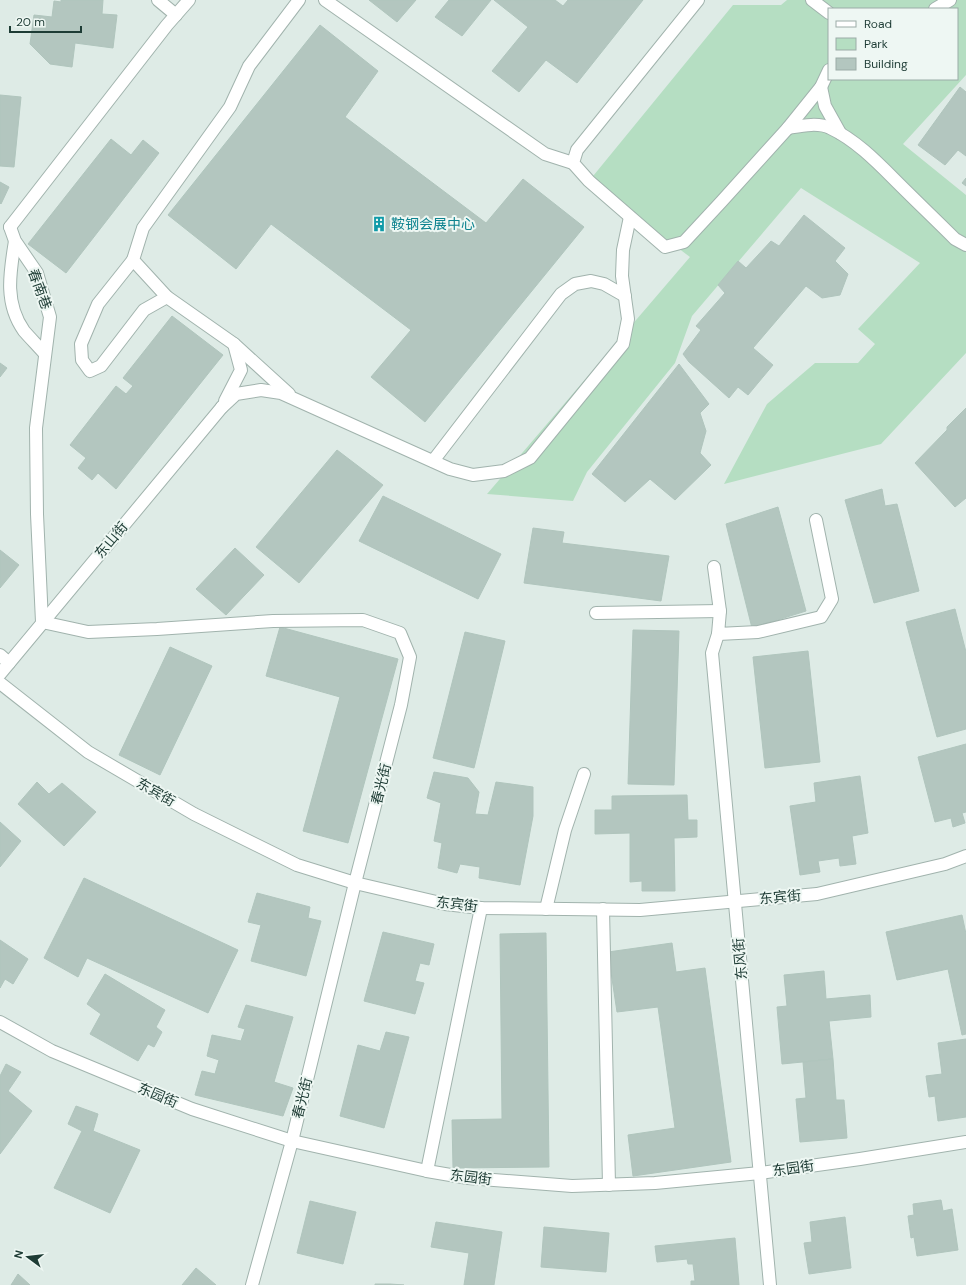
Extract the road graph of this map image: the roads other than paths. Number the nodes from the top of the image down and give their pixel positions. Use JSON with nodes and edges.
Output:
{"nodes":[{"id":1,"x":158,"y":0,"type":"edge"},
{"id":2,"x":189,"y":0,"type":"edge"},
{"id":3,"x":299,"y":0,"type":"edge"},
{"id":4,"x":325,"y":0,"type":"edge"},
{"id":5,"x":698,"y":0,"type":"edge"},
{"id":6,"x":812,"y":0,"type":"edge"},
{"id":7,"x":950,"y":0,"type":"edge"},
{"id":8,"x":937,"y":8,"type":"edge"},
{"id":9,"x":828,"y":12,"type":"edge"},
{"id":10,"x":176,"y":15,"type":"junction"},
{"id":11,"x":828,"y":72,"type":"edge"},
{"id":12,"x":821,"y":87,"type":"junction"},
{"id":13,"x":788,"y":128,"type":"junction"},
{"id":14,"x":841,"y":134,"type":"junction"},
{"id":15,"x":574,"y":162,"type":"junction"},
{"id":16,"x":630,"y":217,"type":"junction"},
{"id":17,"x":5,"y":223,"type":"edge"},
{"id":18,"x":15,"y":241,"type":"junction"},
{"id":19,"x":966,"y":245,"type":"edge"},
{"id":20,"x":133,"y":260,"type":"junction"},
{"id":21,"x":625,"y":296,"type":"junction"},
{"id":22,"x":167,"y":297,"type":"junction"},
{"id":23,"x":234,"y":344,"type":"junction"},
{"id":24,"x":45,"y":354,"type":"junction"},
{"id":25,"x":293,"y":398,"type":"junction"},
{"id":26,"x":222,"y":407,"type":"junction"},
{"id":27,"x":433,"y":461,"type":"junction"},
{"id":28,"x":816,"y":520,"type":"dead end"},
{"id":29,"x":714,"y":567,"type":"dead end"},
{"id":30,"x":720,"y":611,"type":"junction"},
{"id":31,"x":596,"y":613,"type":"dead end"},
{"id":32,"x":42,"y":622,"type":"junction"},
{"id":33,"x":718,"y":634,"type":"junction"},
{"id":34,"x":5,"y":659,"type":"edge"},
{"id":35,"x":0,"y":674,"type":"edge"},
{"id":36,"x":0,"y":683,"type":"edge"},
{"id":37,"x":584,"y":774,"type":"dead end"},
{"id":38,"x":966,"y":856,"type":"edge"},
{"id":39,"x":355,"y":883,"type":"junction"},
{"id":40,"x":734,"y":902,"type":"junction"},
{"id":41,"x":481,"y":908,"type":"junction"},
{"id":42,"x":546,"y":909,"type":"junction"},
{"id":43,"x":603,"y":909,"type":"junction"},
{"id":44,"x":0,"y":1022,"type":"edge"},
{"id":45,"x":292,"y":1141,"type":"junction"},
{"id":46,"x":966,"y":1142,"type":"edge"},
{"id":47,"x":427,"y":1171,"type":"junction"},
{"id":48,"x":760,"y":1173,"type":"junction"},
{"id":49,"x":609,"y":1185,"type":"junction"},
{"id":50,"x":252,"y":1285,"type":"edge"},
{"id":51,"x":770,"y":1285,"type":"edge"}],
"edges":[{"from":1,"to":10,"type":"street"},
{"from":2,"to":10,"type":"street","name":"春南巷"},
{"from":3,"to":20,"type":"street"},
{"from":4,"to":15,"type":"street"},
{"from":5,"to":15,"type":"street"},
{"from":6,"to":9,"type":"street"},
{"from":7,"to":8,"type":"street"},
{"from":10,"to":17,"type":"street","name":"春南巷"},
{"from":11,"to":12,"type":"street"},
{"from":12,"to":13,"type":"street"},
{"from":12,"to":14,"type":"street"},
{"from":13,"to":14,"type":"street"},
{"from":13,"to":16,"type":"street"},
{"from":14,"to":19,"type":"street"},
{"from":15,"to":16,"type":"street"},
{"from":16,"to":21,"type":"street"},
{"from":17,"to":18,"type":"street","name":"春南巷"},
{"from":18,"to":24,"type":"street","name":"春南巷"},
{"from":18,"to":24,"type":"street"},
{"from":20,"to":22,"type":"street"},
{"from":20,"to":22,"type":"street"},
{"from":21,"to":27,"type":"street"},
{"from":21,"to":27,"type":"street"},
{"from":22,"to":23,"type":"street"},
{"from":23,"to":25,"type":"street"},
{"from":23,"to":26,"type":"street"},
{"from":24,"to":32,"type":"street","name":"春南巷"},
{"from":25,"to":26,"type":"street"},
{"from":25,"to":27,"type":"street"},
{"from":26,"to":32,"type":"street","name":"东山街"},
{"from":28,"to":33,"type":"street"},
{"from":29,"to":30,"type":"street","name":"东风街"},
{"from":30,"to":31,"type":"street"},
{"from":30,"to":33,"type":"street","name":"东风街"},
{"from":32,"to":34,"type":"street","name":"东山街"},
{"from":32,"to":39,"type":"street","name":"春光街"},
{"from":33,"to":40,"type":"street","name":"东风街"},
{"from":34,"to":35,"type":"street","name":"东山街"},
{"from":36,"to":39,"type":"street","name":"东宾街"},
{"from":37,"to":42,"type":"street"},
{"from":38,"to":40,"type":"street","name":"东宾街"},
{"from":39,"to":41,"type":"street","name":"东宾街"},
{"from":39,"to":45,"type":"street","name":"春光街"},
{"from":40,"to":43,"type":"street","name":"东宾街"},
{"from":40,"to":48,"type":"street","name":"东风街"},
{"from":41,"to":42,"type":"street","name":"东宾街"},
{"from":41,"to":47,"type":"street"},
{"from":42,"to":43,"type":"street","name":"东宾街"},
{"from":43,"to":49,"type":"street"},
{"from":44,"to":45,"type":"street","name":"东园街"},
{"from":45,"to":47,"type":"street","name":"东园街"},
{"from":45,"to":50,"type":"street","name":"春光街"},
{"from":46,"to":48,"type":"street","name":"东园街"},
{"from":47,"to":49,"type":"street","name":"东园街"},
{"from":48,"to":49,"type":"street","name":"东园街"},
{"from":48,"to":51,"type":"street","name":"东风街"}]}
